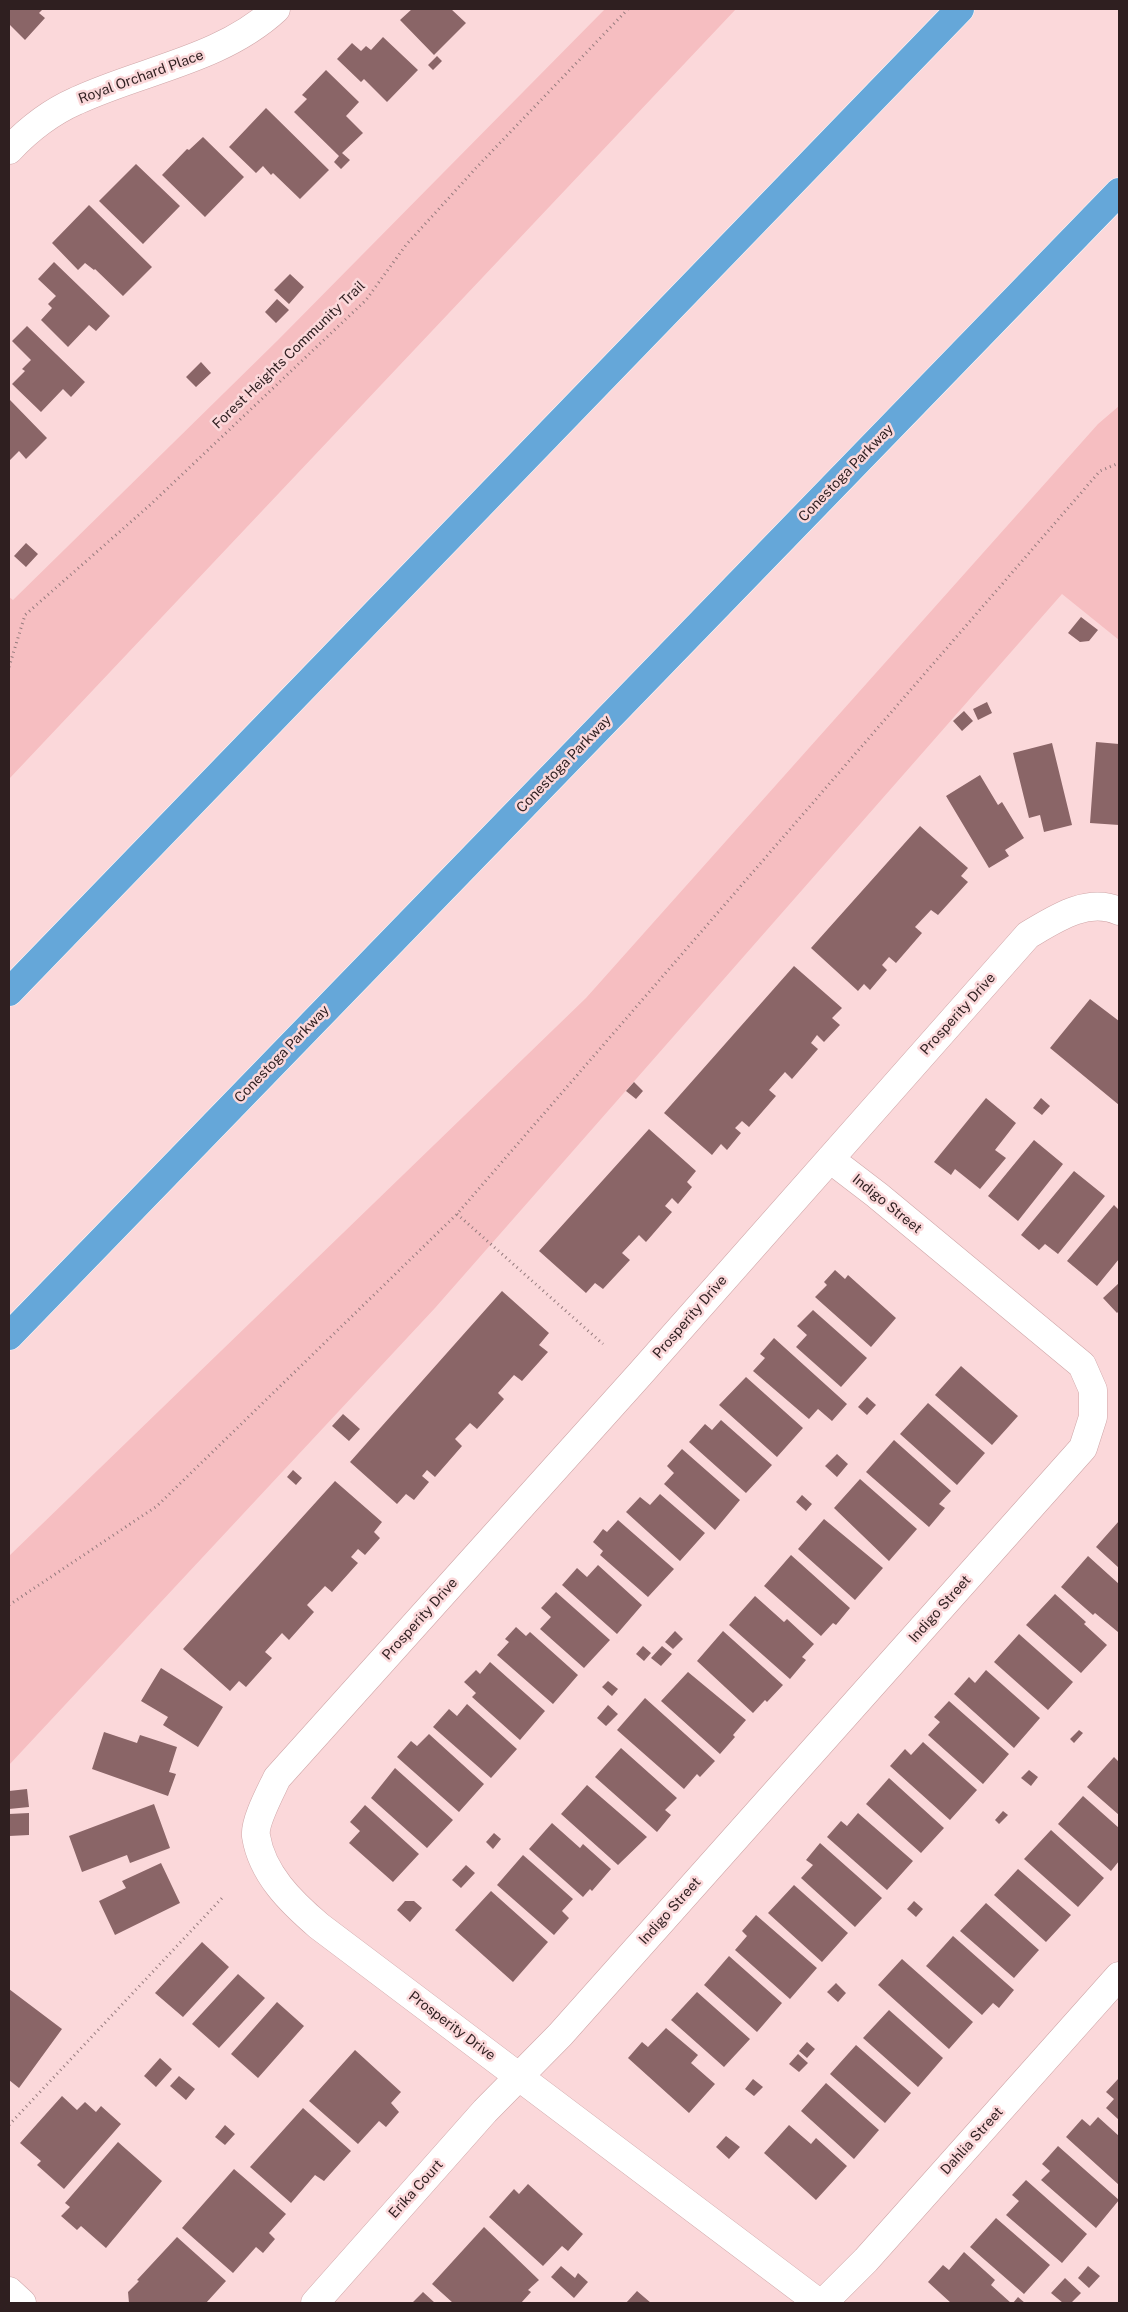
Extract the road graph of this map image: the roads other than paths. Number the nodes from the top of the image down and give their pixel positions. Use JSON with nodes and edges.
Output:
{"nodes":[{"id":1,"x":276,"y":9,"type":"edge"},
{"id":2,"x":960,"y":9,"type":"edge"},
{"id":3,"x":9,"y":150,"type":"edge"},
{"id":4,"x":1119,"y":192,"type":"edge"},
{"id":5,"x":1119,"y":911,"type":"edge"},
{"id":6,"x":9,"y":992,"type":"edge"},
{"id":7,"x":830,"y":1159,"type":"junction"},
{"id":8,"x":9,"y":1336,"type":"edge"},
{"id":9,"x":1119,"y":1976,"type":"edge"},
{"id":10,"x":519,"y":2076,"type":"junction"},
{"id":11,"x":9,"y":2291,"type":"edge"},
{"id":12,"x":22,"y":2303,"type":"edge"},
{"id":13,"x":315,"y":2303,"type":"edge"},
{"id":14,"x":819,"y":2303,"type":"edge"},
{"id":15,"x":823,"y":2303,"type":"edge"}],
"edges":[{"from":1,"to":3,"type":"street","name":"Royal Orchard Place"},
{"from":2,"to":6,"type":"highway"},
{"from":4,"to":8,"type":"highway","name":"Conestoga Parkway"},
{"from":5,"to":7,"type":"street","name":"Prosperity Drive"},
{"from":7,"to":10,"type":"street","name":"Prosperity Drive"},
{"from":7,"to":10,"type":"street","name":"Indigo Street"},
{"from":9,"to":15,"type":"street","name":"Dahlia Street"},
{"from":10,"to":13,"type":"street","name":"Erika Court"},
{"from":10,"to":14,"type":"street","name":"Prosperity Drive"},
{"from":11,"to":12,"type":"street"}]}
